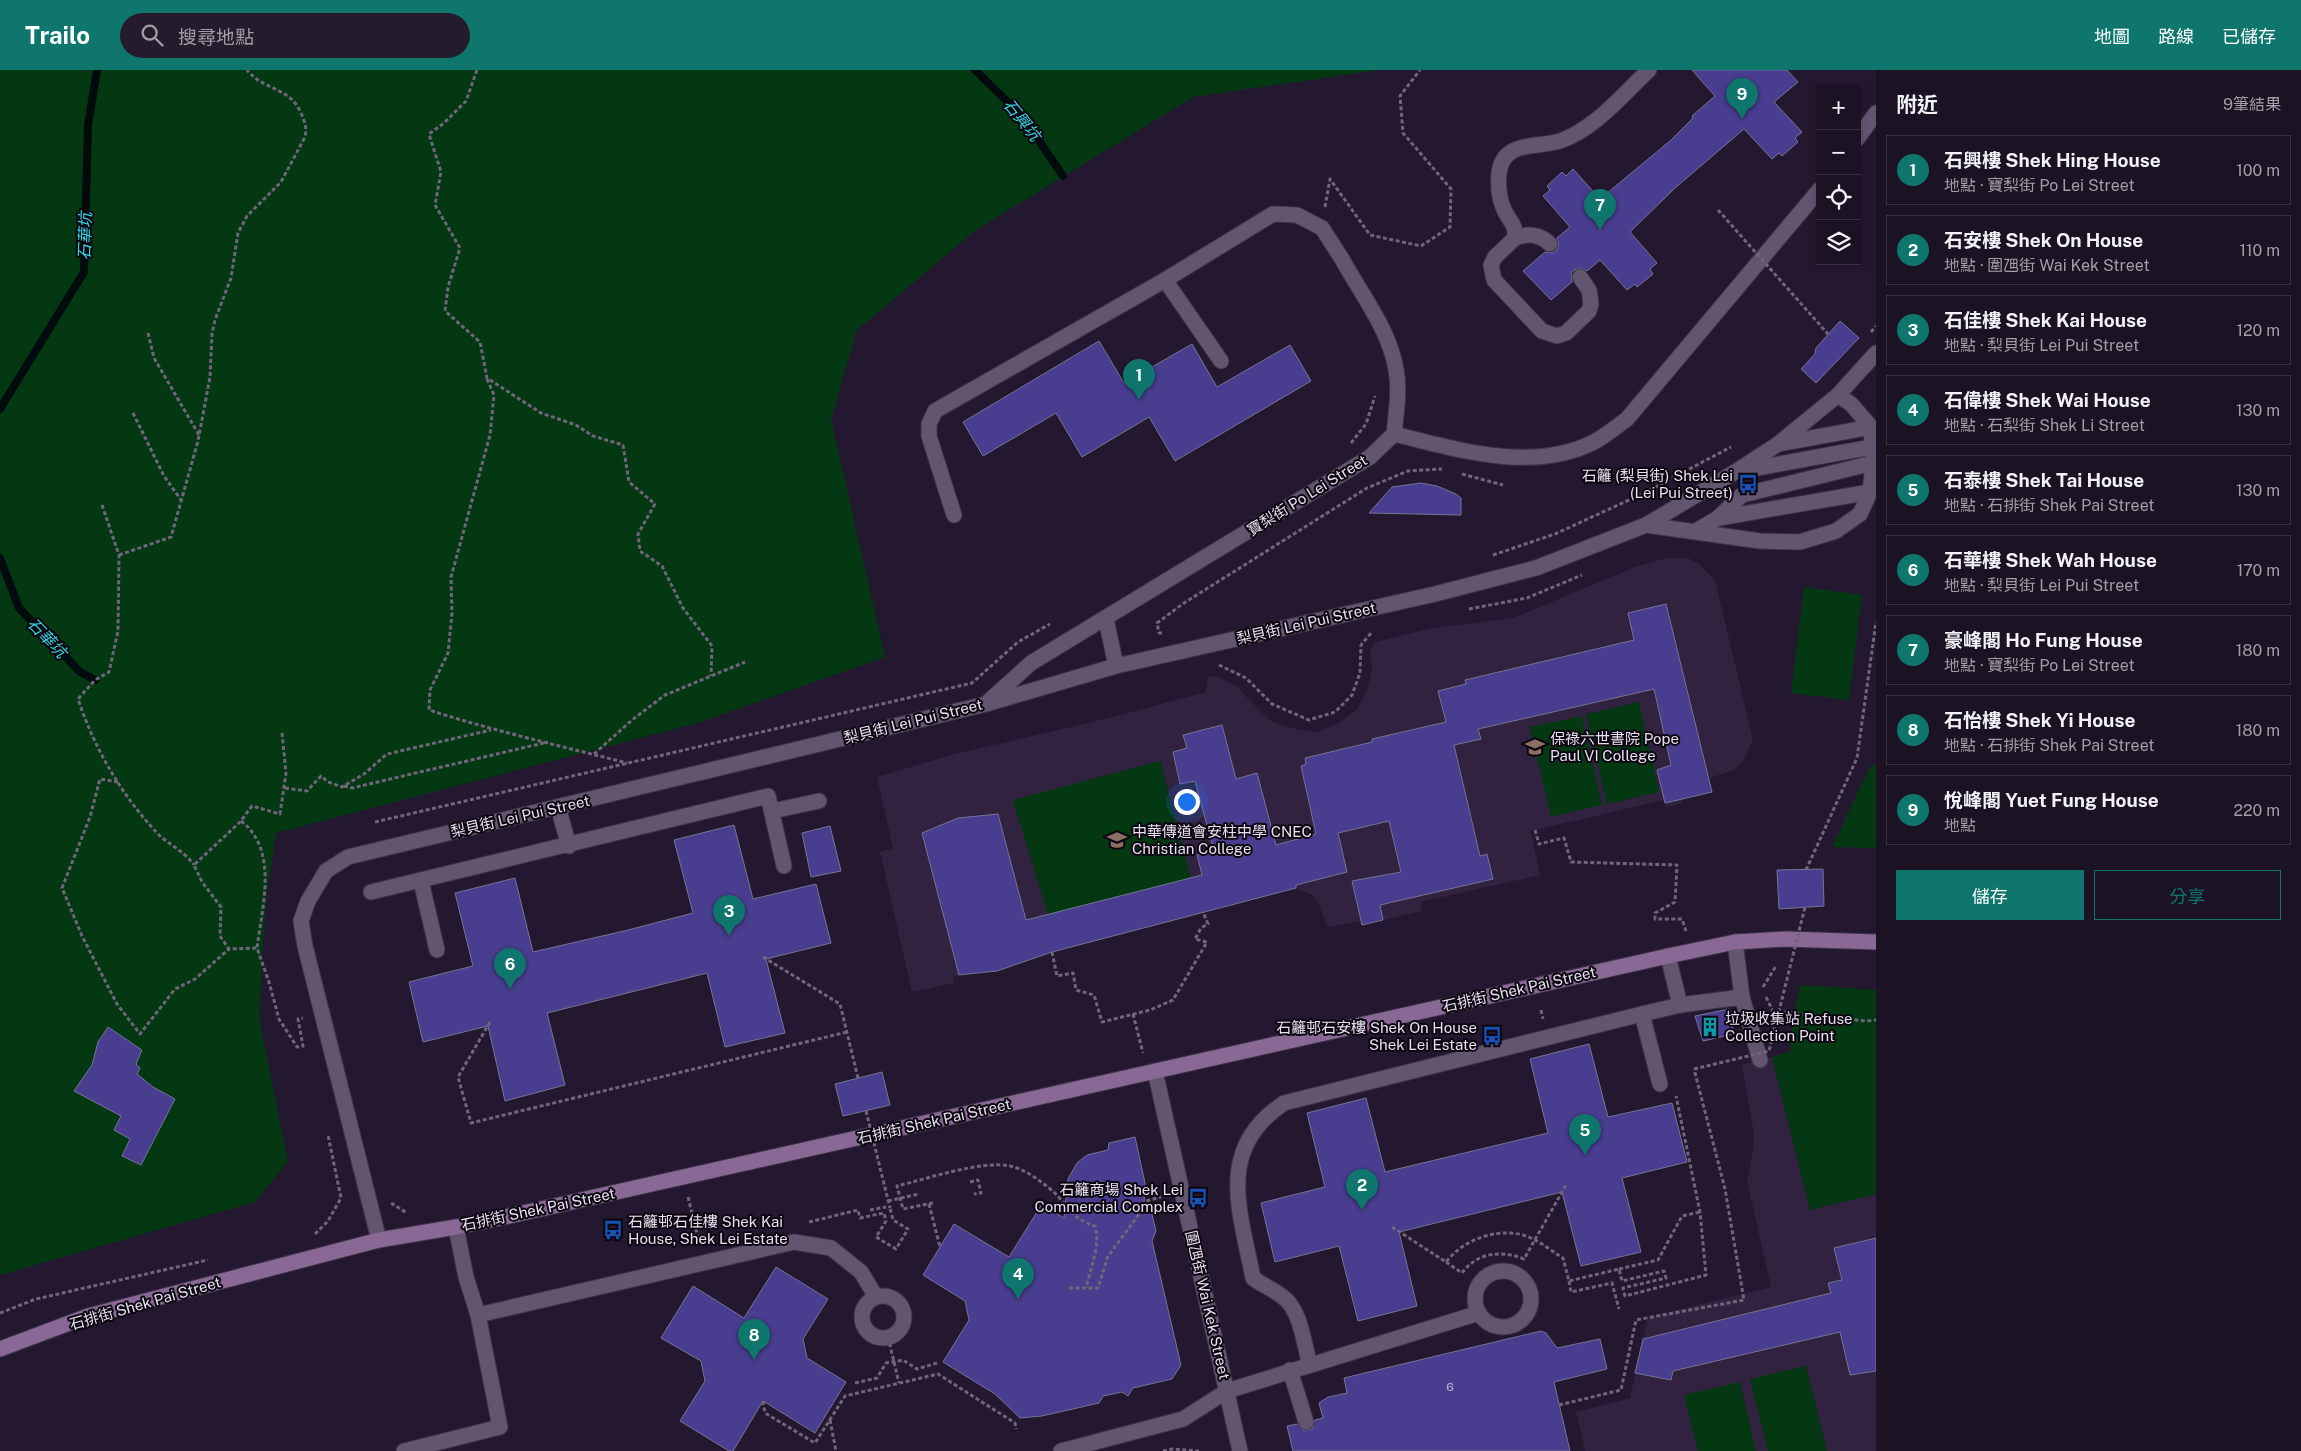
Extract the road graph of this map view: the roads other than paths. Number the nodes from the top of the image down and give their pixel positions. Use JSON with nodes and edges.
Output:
{"nodes":[{"id":1,"x":1649,"y":70,"type":"edge"},
{"id":2,"x":1876,"y":113,"type":"edge"},
{"id":3,"x":1861,"y":133,"type":"edge"},
{"id":4,"x":1816,"y":195,"type":"edge"},
{"id":5,"x":1515,"y":238,"type":"junction"},
{"id":6,"x":1550,"y":244,"type":"dead end"},
{"id":7,"x":1580,"y":278,"type":"dead end"},
{"id":8,"x":1165,"y":280,"type":"junction"},
{"id":9,"x":1876,"y":353,"type":"edge"},
{"id":10,"x":1221,"y":361,"type":"dead end"},
{"id":11,"x":1838,"y":395,"type":"junction"},
{"id":12,"x":1871,"y":427,"type":"junction"},
{"id":13,"x":1394,"y":434,"type":"junction"},
{"id":14,"x":1778,"y":444,"type":"junction"},
{"id":15,"x":1872,"y":447,"type":"junction"},
{"id":16,"x":1873,"y":463,"type":"junction"},
{"id":17,"x":1735,"y":472,"type":"junction"},
{"id":18,"x":1870,"y":492,"type":"junction"},
{"id":19,"x":954,"y":514,"type":"dead end"},
{"id":20,"x":1718,"y":518,"type":"junction"},
{"id":21,"x":1646,"y":525,"type":"junction"},
{"id":22,"x":1696,"y":531,"type":"junction"},
{"id":23,"x":1106,"y":618,"type":"junction"},
{"id":24,"x":1116,"y":666,"type":"junction"},
{"id":25,"x":986,"y":704,"type":"junction"},
{"id":26,"x":819,"y":801,"type":"dead end"},
{"id":27,"x":558,"y":807,"type":"junction"},
{"id":28,"x":772,"y":811,"type":"junction"},
{"id":29,"x":569,"y":846,"type":"junction"},
{"id":30,"x":784,"y":866,"type":"dead end"},
{"id":31,"x":421,"y":881,"type":"junction"},
{"id":32,"x":371,"y":892,"type":"dead end"},
{"id":33,"x":1735,"y":942,"type":"junction"},
{"id":34,"x":1876,"y":942,"type":"edge"},
{"id":35,"x":437,"y":950,"type":"dead end"},
{"id":36,"x":1668,"y":956,"type":"junction"},
{"id":37,"x":1742,"y":997,"type":"junction"},
{"id":38,"x":1680,"y":1005,"type":"junction"},
{"id":39,"x":1642,"y":1014,"type":"junction"},
{"id":40,"x":1760,"y":1060,"type":"dead end"},
{"id":41,"x":1155,"y":1071,"type":"junction"},
{"id":42,"x":1660,"y":1084,"type":"road end"},
{"id":43,"x":456,"y":1227,"type":"junction"},
{"id":44,"x":379,"y":1240,"type":"junction"},
{"id":45,"x":876,"y":1297,"type":"junction"},
{"id":46,"x":1479,"y":1313,"type":"dead end"},
{"id":47,"x":478,"y":1315,"type":"junction"},
{"id":48,"x":0,"y":1349,"type":"edge"},
{"id":49,"x":1310,"y":1365,"type":"junction"},
{"id":50,"x":1290,"y":1370,"type":"junction"},
{"id":51,"x":1227,"y":1391,"type":"junction"},
{"id":52,"x":1306,"y":1422,"type":"dead end"},
{"id":53,"x":404,"y":1451,"type":"edge"},
{"id":54,"x":1061,"y":1451,"type":"edge"},
{"id":55,"x":1240,"y":1451,"type":"edge"}],
"edges":[{"from":1,"to":5,"type":"street"},
{"from":2,"to":3,"type":"street"},
{"from":4,"to":13,"type":"street"},
{"from":5,"to":6,"type":"street"},
{"from":5,"to":7,"type":"street"},
{"from":8,"to":10,"type":"street"},
{"from":8,"to":13,"type":"street"},
{"from":8,"to":19,"type":"street"},
{"from":9,"to":11,"type":"street","name":"梨貝街 Lei Pui Street"},
{"from":11,"to":12,"type":"street"},
{"from":11,"to":14,"type":"street","name":"梨貝街 Lei Pui Street"},
{"from":12,"to":14,"type":"street"},
{"from":12,"to":15,"type":"street"},
{"from":13,"to":23,"type":"street","name":"寶梨街 Po Lei Street"},
{"from":14,"to":17,"type":"street","name":"梨貝街 Lei Pui Street"},
{"from":15,"to":16,"type":"street"},
{"from":15,"to":17,"type":"street"},
{"from":16,"to":18,"type":"street"},
{"from":16,"to":20,"type":"street"},
{"from":17,"to":21,"type":"street","name":"梨貝街 Lei Pui Street"},
{"from":18,"to":20,"type":"street"},
{"from":18,"to":22,"type":"street"},
{"from":20,"to":22,"type":"street"},
{"from":21,"to":22,"type":"street"},
{"from":21,"to":24,"type":"street","name":"梨貝街 Lei Pui Street"},
{"from":23,"to":24,"type":"street"},
{"from":23,"to":25,"type":"street","name":"寶梨街 Po Lei Street"},
{"from":24,"to":25,"type":"street","name":"梨貝街 Lei Pui Street"},
{"from":25,"to":27,"type":"street","name":"梨貝街 Lei Pui Street"},
{"from":26,"to":28,"type":"street"},
{"from":27,"to":29,"type":"street"},
{"from":27,"to":44,"type":"street","name":"梨貝街 Lei Pui Street"},
{"from":28,"to":29,"type":"street"},
{"from":28,"to":30,"type":"street"},
{"from":29,"to":31,"type":"street"},
{"from":31,"to":32,"type":"street"},
{"from":31,"to":35,"type":"street"},
{"from":33,"to":34,"type":"street","name":"石排街 Shek Pai Street"},
{"from":33,"to":36,"type":"street","name":"石排街 Shek Pai Street"},
{"from":33,"to":37,"type":"street"},
{"from":36,"to":38,"type":"street"},
{"from":36,"to":41,"type":"street","name":"石排街 Shek Pai Street"},
{"from":37,"to":38,"type":"street"},
{"from":37,"to":40,"type":"street"},
{"from":38,"to":39,"type":"street"},
{"from":39,"to":42,"type":"street"},
{"from":39,"to":49,"type":"street"},
{"from":41,"to":43,"type":"street","name":"石排街 Shek Pai Street"},
{"from":41,"to":51,"type":"street","name":"圍乪街 Wai Kek Street"},
{"from":43,"to":44,"type":"street","name":"石排街 Shek Pai Street"},
{"from":43,"to":47,"type":"street"},
{"from":44,"to":48,"type":"street","name":"石排街 Shek Pai Street"},
{"from":45,"to":45,"type":"street"},
{"from":45,"to":47,"type":"street"},
{"from":46,"to":49,"type":"street"},
{"from":47,"to":53,"type":"street"},
{"from":49,"to":50,"type":"street"},
{"from":50,"to":51,"type":"street"},
{"from":50,"to":52,"type":"street"},
{"from":51,"to":54,"type":"street"},
{"from":51,"to":55,"type":"street","name":"圍乪街 Wai Kek Street"}]}
